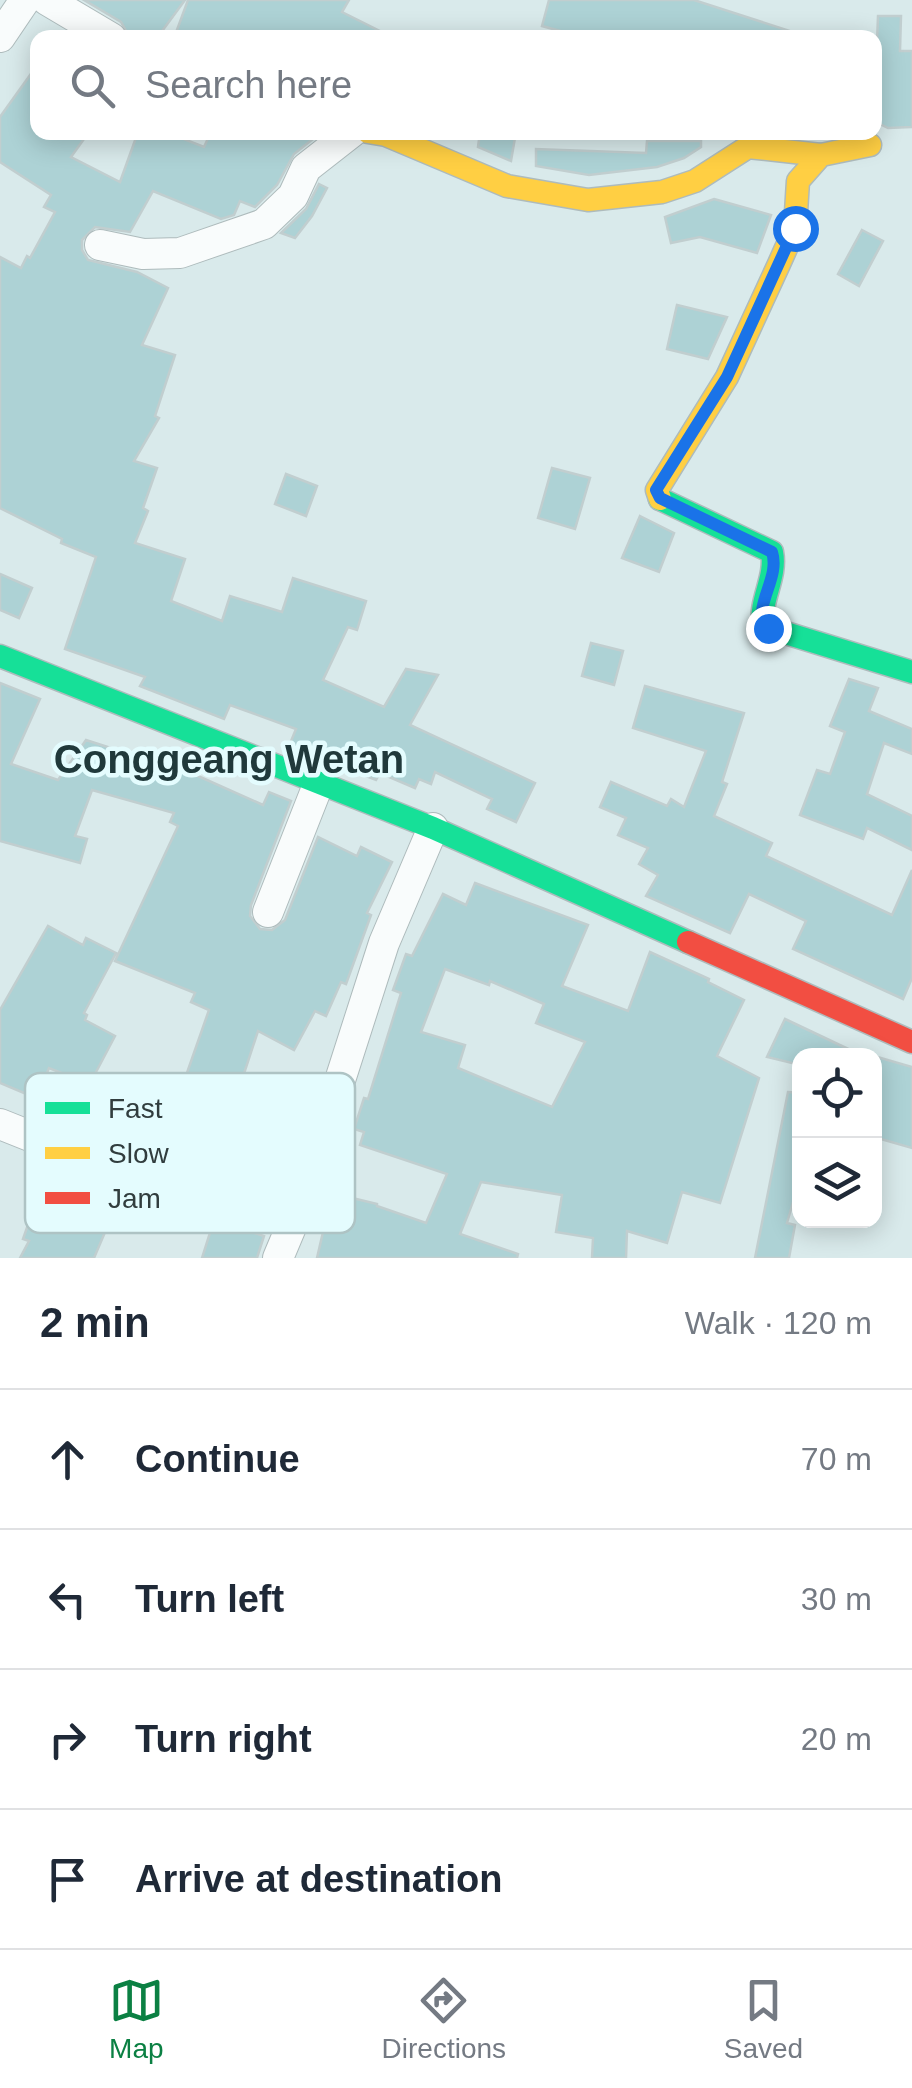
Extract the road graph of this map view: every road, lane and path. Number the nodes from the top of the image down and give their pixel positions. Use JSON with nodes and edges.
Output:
{"nodes":[{"id":1,"x":25,"y":0,"type":"edge"},
{"id":2,"x":47,"y":0,"type":"edge"},
{"id":3,"x":98,"y":30,"type":"edge"},
{"id":4,"x":0,"y":38,"type":"edge"},
{"id":5,"x":328,"y":140,"type":"edge"},
{"id":6,"x":398,"y":140,"type":"edge"},
{"id":7,"x":870,"y":145,"type":"dead end"},
{"id":8,"x":822,"y":155,"type":"junction"},
{"id":9,"x":100,"y":245,"type":"dead end"},
{"id":10,"x":0,"y":656,"type":"edge"},
{"id":11,"x":912,"y":672,"type":"edge"},
{"id":12,"x":318,"y":785,"type":"junction"},
{"id":13,"x":433,"y":828,"type":"junction"},
{"id":14,"x":268,"y":912,"type":"dead end"},
{"id":15,"x":912,"y":1042,"type":"edge"},
{"id":16,"x":342,"y":1073,"type":"edge"},
{"id":17,"x":0,"y":1124,"type":"edge"},
{"id":18,"x":25,"y":1134,"type":"edge"},
{"id":19,"x":288,"y":1233,"type":"edge"},
{"id":20,"x":278,"y":1258,"type":"edge"}],
"edges":[{"from":1,"to":4,"type":"street"},
{"from":2,"to":3,"type":"street"},
{"from":5,"to":9,"type":"street"},
{"from":6,"to":8,"type":"street"},
{"from":7,"to":8,"type":"street"},
{"from":8,"to":11,"type":"street"},
{"from":10,"to":12,"type":"street"},
{"from":12,"to":13,"type":"street"},
{"from":12,"to":14,"type":"street"},
{"from":13,"to":15,"type":"street"},
{"from":13,"to":16,"type":"street"},
{"from":17,"to":18,"type":"street"},
{"from":19,"to":20,"type":"street"}]}
